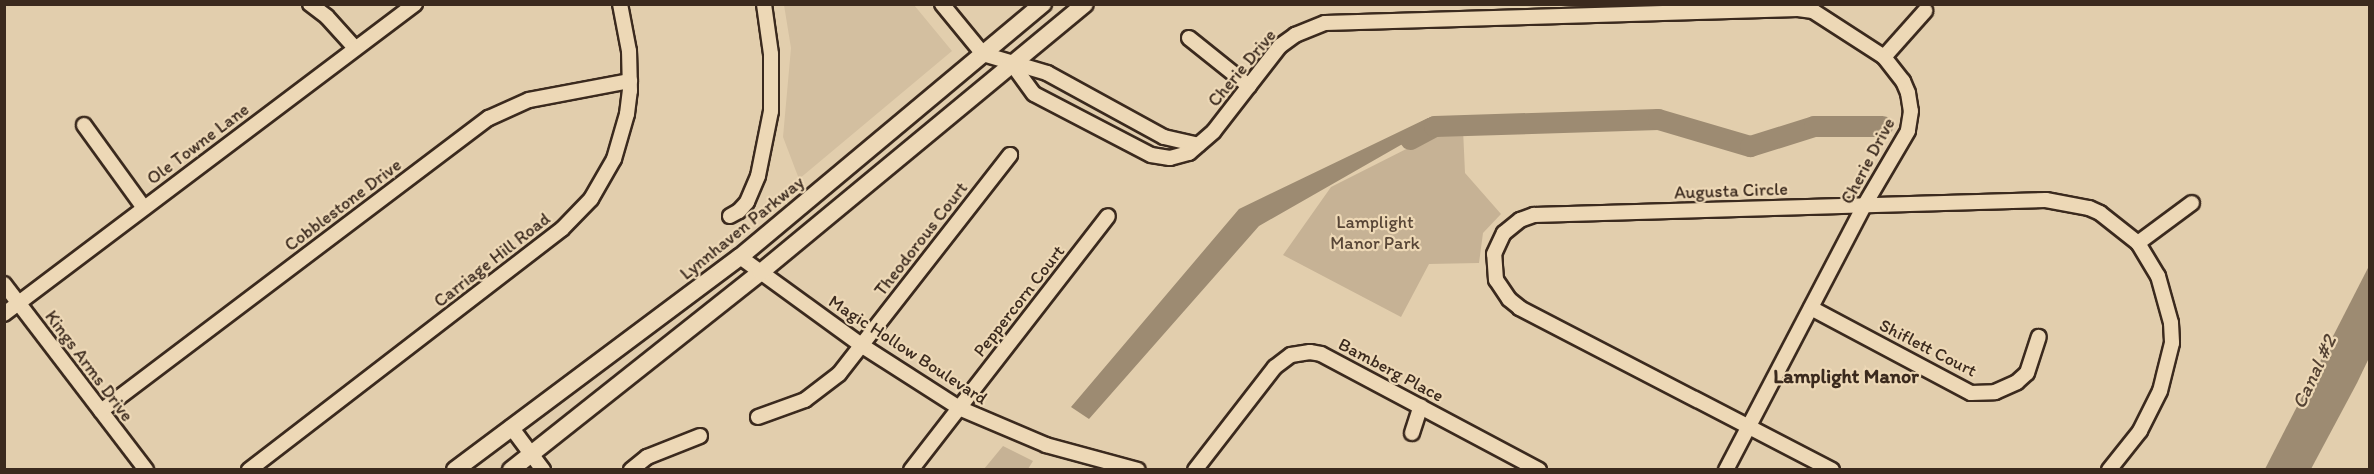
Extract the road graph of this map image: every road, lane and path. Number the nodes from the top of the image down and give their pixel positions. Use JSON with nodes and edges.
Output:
{"nodes":[{"id":1,"x":310,"y":4,"type":"edge"},
{"id":2,"x":415,"y":4,"type":"edge"},
{"id":3,"x":620,"y":4,"type":"edge"},
{"id":4,"x":764,"y":4,"type":"edge"},
{"id":5,"x":942,"y":4,"type":"edge"},
{"id":6,"x":1043,"y":4,"type":"edge"},
{"id":7,"x":1085,"y":4,"type":"edge"},
{"id":8,"x":1707,"y":8,"type":"edge"},
{"id":9,"x":1925,"y":11,"type":"dead end"},
{"id":10,"x":1190,"y":38,"type":"dead end"},
{"id":11,"x":355,"y":48,"type":"junction"},
{"id":12,"x":983,"y":54,"type":"junction"},
{"id":13,"x":1884,"y":57,"type":"junction"},
{"id":14,"x":1012,"y":64,"type":"junction"},
{"id":15,"x":630,"y":81,"type":"junction"},
{"id":16,"x":1249,"y":86,"type":"junction"},
{"id":17,"x":84,"y":124,"type":"dead end"},
{"id":18,"x":1198,"y":145,"type":"junction"},
{"id":19,"x":1010,"y":155,"type":"dead end"},
{"id":20,"x":2192,"y":203,"type":"dead end"},
{"id":21,"x":1864,"y":206,"type":"junction"},
{"id":22,"x":144,"y":208,"type":"junction"},
{"id":23,"x":730,"y":216,"type":"dead end"},
{"id":24,"x":1108,"y":216,"type":"dead end"},
{"id":25,"x":2138,"y":243,"type":"junction"},
{"id":26,"x":740,"y":257,"type":"junction"},
{"id":27,"x":760,"y":272,"type":"junction"},
{"id":28,"x":4,"y":284,"type":"edge"},
{"id":29,"x":19,"y":303,"type":"junction"},
{"id":30,"x":1811,"y":308,"type":"junction"},
{"id":31,"x":4,"y":314,"type":"edge"},
{"id":32,"x":2038,"y":337,"type":"dead end"},
{"id":33,"x":861,"y":345,"type":"junction"},
{"id":34,"x":1421,"y":406,"type":"junction"},
{"id":35,"x":959,"y":408,"type":"junction"},
{"id":36,"x":101,"y":411,"type":"junction"},
{"id":37,"x":758,"y":417,"type":"dead end"},
{"id":38,"x":1748,"y":426,"type":"junction"},
{"id":39,"x":511,"y":427,"type":"junction"},
{"id":40,"x":1412,"y":433,"type":"dead end"},
{"id":41,"x":700,"y":436,"type":"dead end"},
{"id":42,"x":532,"y":454,"type":"junction"},
{"id":43,"x":146,"y":470,"type":"edge"},
{"id":44,"x":249,"y":470,"type":"edge"},
{"id":45,"x":455,"y":470,"type":"edge"},
{"id":46,"x":511,"y":470,"type":"edge"},
{"id":47,"x":543,"y":470,"type":"edge"},
{"id":48,"x":631,"y":470,"type":"edge"},
{"id":49,"x":911,"y":470,"type":"edge"},
{"id":50,"x":1138,"y":470,"type":"edge"},
{"id":51,"x":1195,"y":470,"type":"edge"},
{"id":52,"x":1539,"y":470,"type":"edge"},
{"id":53,"x":1726,"y":470,"type":"edge"},
{"id":54,"x":1832,"y":470,"type":"edge"},
{"id":55,"x":2109,"y":470,"type":"edge"}],
"edges":[{"from":1,"to":11,"type":"street"},
{"from":2,"to":11,"type":"street","name":"Ole Towne Lane"},
{"from":3,"to":15,"type":"street","name":"Carriage Hill Road"},
{"from":4,"to":23,"type":"street"},
{"from":5,"to":12,"type":"street"},
{"from":6,"to":12,"type":"main road","name":"Lynnhaven Parkway"},
{"from":7,"to":14,"type":"main road"},
{"from":8,"to":13,"type":"street","name":"Cherie Drive"},
{"from":8,"to":16,"type":"street","name":"Cherie Drive"},
{"from":9,"to":13,"type":"street"},
{"from":10,"to":16,"type":"street"},
{"from":11,"to":22,"type":"street","name":"Ole Towne Lane"},
{"from":12,"to":14,"type":"street"},
{"from":12,"to":26,"type":"main road","name":"Lynnhaven Parkway"},
{"from":13,"to":21,"type":"street","name":"Cherie Drive"},
{"from":14,"to":18,"type":"street"},
{"from":14,"to":18,"type":"street","name":"Cherie Drive"},
{"from":14,"to":27,"type":"main road"},
{"from":15,"to":36,"type":"street","name":"Cobblestone Drive"},
{"from":15,"to":44,"type":"street","name":"Carriage Hill Road"},
{"from":16,"to":18,"type":"street","name":"Cherie Drive"},
{"from":17,"to":22,"type":"street"},
{"from":19,"to":33,"type":"street","name":"Theodorous Court"},
{"from":20,"to":25,"type":"street"},
{"from":21,"to":25,"type":"street","name":"Augusta Circle"},
{"from":21,"to":30,"type":"street","name":"Cherie Drive"},
{"from":21,"to":38,"type":"street","name":"Augusta Circle"},
{"from":22,"to":29,"type":"street","name":"Ole Towne Lane"},
{"from":24,"to":35,"type":"street","name":"Peppercorn Court"},
{"from":25,"to":55,"type":"street","name":"Augusta Circle"},
{"from":26,"to":27,"type":"street","name":"Magic Hollow Boulevard"},
{"from":26,"to":39,"type":"main road","name":"Lynnhaven Parkway"},
{"from":27,"to":33,"type":"street","name":"Magic Hollow Boulevard"},
{"from":27,"to":42,"type":"main road"},
{"from":28,"to":29,"type":"street","name":"Kings Arms Drive"},
{"from":29,"to":31,"type":"street","name":"Ole Towne Lane"},
{"from":29,"to":36,"type":"street","name":"Kings Arms Drive"},
{"from":30,"to":32,"type":"street","name":"Shiflett Court"},
{"from":30,"to":38,"type":"street","name":"Cherie Drive"},
{"from":33,"to":35,"type":"street","name":"Magic Hollow Boulevard"},
{"from":33,"to":37,"type":"street","name":"Theodorous Court"},
{"from":34,"to":40,"type":"street"},
{"from":34,"to":51,"type":"street","name":"Bamberg Place"},
{"from":34,"to":52,"type":"street","name":"Bamberg Place"},
{"from":35,"to":49,"type":"street","name":"Peppercorn Court"},
{"from":35,"to":50,"type":"street","name":"Magic Hollow Boulevard"},
{"from":36,"to":43,"type":"street","name":"Kings Arms Drive"},
{"from":38,"to":53,"type":"street","name":"Cherie Drive"},
{"from":38,"to":54,"type":"street","name":"Augusta Circle"},
{"from":39,"to":42,"type":"street"},
{"from":39,"to":45,"type":"main road","name":"Lynnhaven Parkway"},
{"from":41,"to":48,"type":"street"},
{"from":42,"to":46,"type":"main road"},
{"from":42,"to":47,"type":"street"}]}
